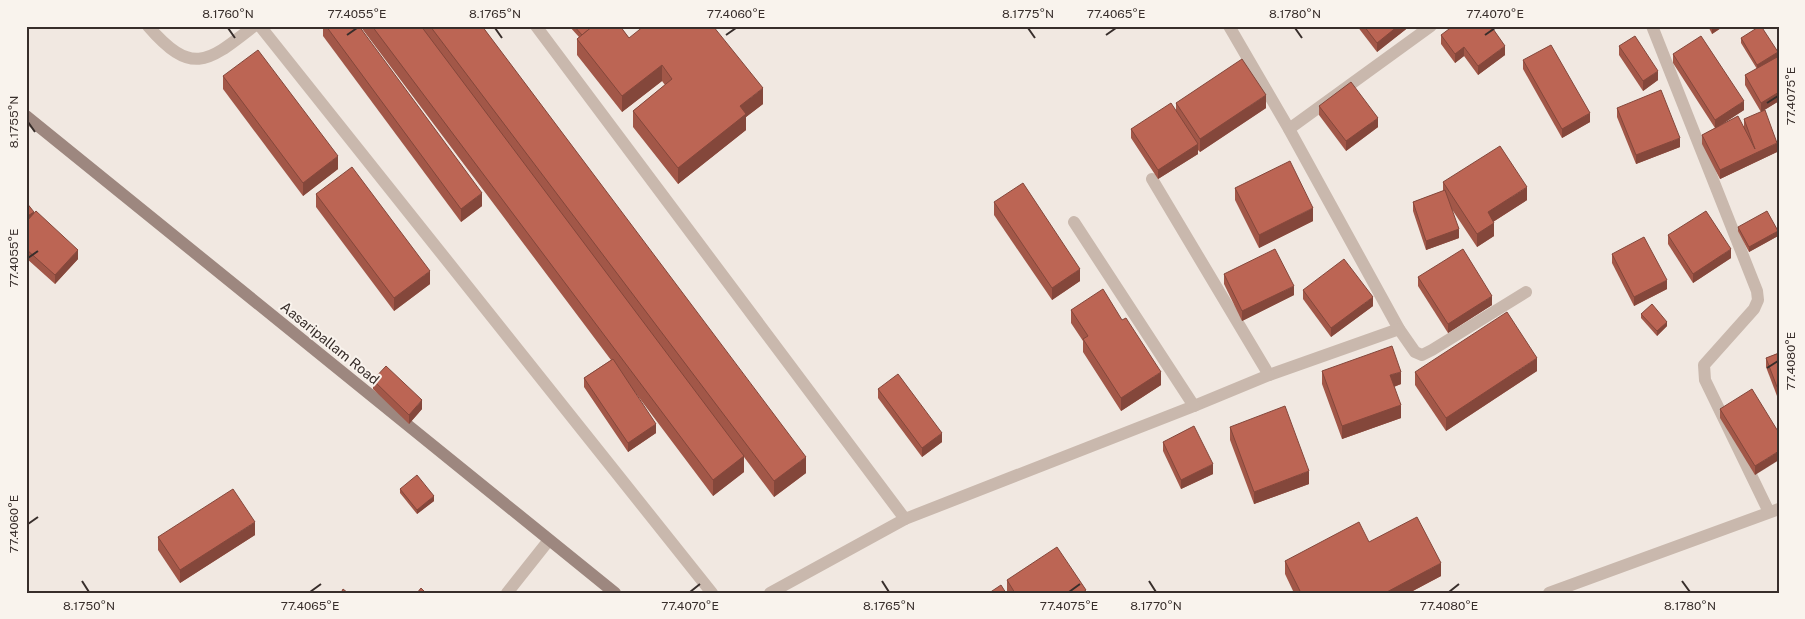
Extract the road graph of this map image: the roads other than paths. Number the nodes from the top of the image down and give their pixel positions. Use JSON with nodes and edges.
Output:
{"nodes":[{"id":1,"x":148,"y":26,"type":"edge"},
{"id":2,"x":254,"y":26,"type":"edge"},
{"id":3,"x":260,"y":26,"type":"edge"},
{"id":4,"x":536,"y":26,"type":"edge"},
{"id":5,"x":1229,"y":26,"type":"edge"},
{"id":6,"x":1431,"y":26,"type":"edge"},
{"id":7,"x":1652,"y":26,"type":"edge"},
{"id":8,"x":26,"y":116,"type":"edge"},
{"id":9,"x":1289,"y":129,"type":"junction"},
{"id":10,"x":1152,"y":179,"type":"dead end"},
{"id":11,"x":1074,"y":222,"type":"dead end"},
{"id":12,"x":1526,"y":292,"type":"dead end"},
{"id":13,"x":1398,"y":329,"type":"junction"},
{"id":14,"x":1269,"y":375,"type":"junction"},
{"id":15,"x":1194,"y":406,"type":"junction"},
{"id":16,"x":1774,"y":511,"type":"edge"},
{"id":17,"x":905,"y":519,"type":"junction"},
{"id":18,"x":549,"y":540,"type":"junction"},
{"id":19,"x":507,"y":593,"type":"edge"},
{"id":20,"x":615,"y":593,"type":"edge"},
{"id":21,"x":712,"y":593,"type":"edge"},
{"id":22,"x":770,"y":593,"type":"edge"},
{"id":23,"x":1548,"y":593,"type":"edge"}],
"edges":[{"from":1,"to":2,"type":"street"},
{"from":3,"to":21,"type":"street"},
{"from":4,"to":17,"type":"street"},
{"from":5,"to":9,"type":"street"},
{"from":6,"to":9,"type":"street"},
{"from":7,"to":16,"type":"street"},
{"from":8,"to":18,"type":"main road","name":"Aasaripallam Road"},
{"from":9,"to":13,"type":"street"},
{"from":10,"to":14,"type":"street"},
{"from":11,"to":15,"type":"street"},
{"from":12,"to":13,"type":"street"},
{"from":13,"to":14,"type":"street"},
{"from":14,"to":15,"type":"street"},
{"from":15,"to":17,"type":"street"},
{"from":16,"to":23,"type":"street"},
{"from":17,"to":22,"type":"street"},
{"from":18,"to":19,"type":"street"},
{"from":18,"to":20,"type":"main road","name":"Aasaripallam Road"}]}
